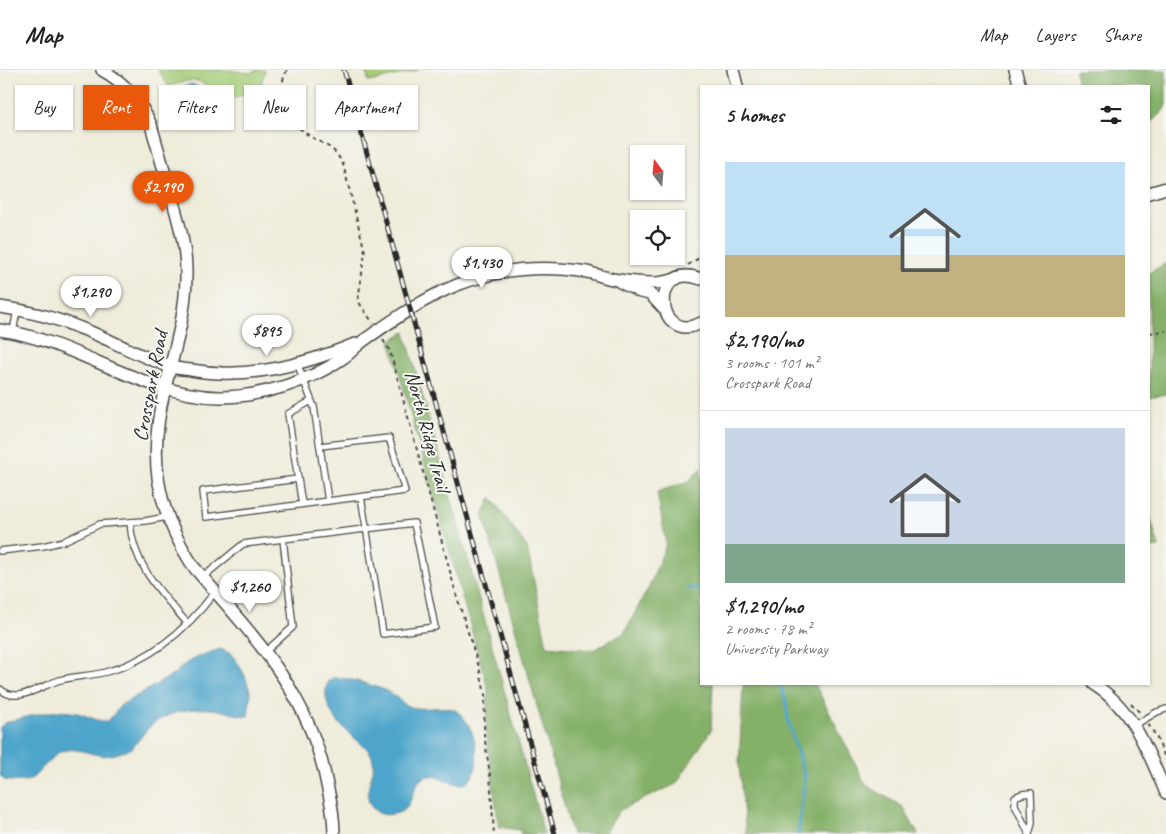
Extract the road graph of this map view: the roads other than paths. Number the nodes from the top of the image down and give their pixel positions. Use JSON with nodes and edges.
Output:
{"nodes":[{"id":1,"x":102,"y":70,"type":"edge"},
{"id":2,"x":732,"y":70,"type":"edge"},
{"id":3,"x":1015,"y":70,"type":"edge"},
{"id":4,"x":738,"y":85,"type":"edge"},
{"id":5,"x":1020,"y":85,"type":"edge"},
{"id":6,"x":1166,"y":188,"type":"edge"},
{"id":7,"x":1150,"y":193,"type":"edge"},
{"id":8,"x":700,"y":268,"type":"edge"},
{"id":9,"x":681,"y":278,"type":"junction"},
{"id":10,"x":614,"y":279,"type":"junction"},
{"id":11,"x":700,"y":279,"type":"edge"},
{"id":12,"x":0,"y":307,"type":"edge"},
{"id":13,"x":664,"y":309,"type":"junction"},
{"id":14,"x":17,"y":310,"type":"junction"},
{"id":15,"x":700,"y":323,"type":"edge"},
{"id":16,"x":689,"y":326,"type":"junction"},
{"id":17,"x":0,"y":330,"type":"edge"},
{"id":18,"x":13,"y":332,"type":"junction"},
{"id":19,"x":700,"y":332,"type":"edge"},
{"id":20,"x":362,"y":342,"type":"junction"},
{"id":21,"x":297,"y":363,"type":"junction"},
{"id":22,"x":171,"y":367,"type":"junction"},
{"id":23,"x":303,"y":379,"type":"junction"},
{"id":24,"x":165,"y":389,"type":"junction"},
{"id":25,"x":311,"y":401,"type":"junction"},
{"id":26,"x":320,"y":446,"type":"junction"},
{"id":27,"x":298,"y":479,"type":"junction"},
{"id":28,"x":361,"y":497,"type":"junction"},
{"id":29,"x":328,"y":501,"type":"junction"},
{"id":30,"x":302,"y":504,"type":"junction"},
{"id":31,"x":167,"y":517,"type":"junction"},
{"id":32,"x":130,"y":522,"type":"junction"},
{"id":33,"x":366,"y":529,"type":"junction"},
{"id":34,"x":283,"y":539,"type":"junction"},
{"id":35,"x":0,"y":551,"type":"edge"},
{"id":36,"x":203,"y":577,"type":"junction"},
{"id":37,"x":215,"y":592,"type":"junction"},
{"id":38,"x":188,"y":624,"type":"junction"},
{"id":39,"x":265,"y":652,"type":"junction"},
{"id":40,"x":1095,"y":685,"type":"edge"},
{"id":41,"x":0,"y":689,"type":"edge"},
{"id":42,"x":1166,"y":710,"type":"edge"},
{"id":43,"x":1135,"y":725,"type":"junction"},
{"id":44,"x":1166,"y":791,"type":"edge"},
{"id":45,"x":334,"y":834,"type":"edge"},
{"id":46,"x":1029,"y":834,"type":"edge"}],
"edges":[{"from":1,"to":22,"type":"street","name":"Crosspark Road"},
{"from":2,"to":4,"type":"street"},
{"from":3,"to":5,"type":"street"},
{"from":6,"to":7,"type":"street"},
{"from":8,"to":9,"type":"street"},
{"from":9,"to":10,"type":"street"},
{"from":9,"to":11,"type":"street"},
{"from":9,"to":13,"type":"street"},
{"from":10,"to":13,"type":"street"},
{"from":10,"to":20,"type":"street"},
{"from":12,"to":14,"type":"street"},
{"from":13,"to":16,"type":"street"},
{"from":14,"to":18,"type":"lane"},
{"from":14,"to":22,"type":"street"},
{"from":15,"to":16,"type":"street"},
{"from":16,"to":19,"type":"street"},
{"from":17,"to":18,"type":"street"},
{"from":18,"to":24,"type":"street"},
{"from":20,"to":21,"type":"street"},
{"from":20,"to":23,"type":"street"},
{"from":21,"to":22,"type":"street"},
{"from":21,"to":23,"type":"lane"},
{"from":22,"to":24,"type":"street","name":"Crosspark Road"},
{"from":23,"to":24,"type":"street"},
{"from":23,"to":25,"type":"lane"},
{"from":24,"to":31,"type":"street","name":"Crosspark Road"},
{"from":25,"to":26,"type":"lane"},
{"from":25,"to":27,"type":"lane"},
{"from":26,"to":28,"type":"lane"},
{"from":26,"to":29,"type":"lane"},
{"from":27,"to":30,"type":"lane"},
{"from":27,"to":30,"type":"lane"},
{"from":28,"to":29,"type":"lane"},
{"from":28,"to":33,"type":"lane"},
{"from":29,"to":30,"type":"lane"},
{"from":31,"to":32,"type":"lane"},
{"from":31,"to":36,"type":"street","name":"Crosspark Road"},
{"from":32,"to":35,"type":"lane"},
{"from":32,"to":38,"type":"lane"},
{"from":33,"to":33,"type":"lane"},
{"from":33,"to":34,"type":"lane"},
{"from":34,"to":36,"type":"lane"},
{"from":34,"to":39,"type":"lane"},
{"from":36,"to":37,"type":"street","name":"Crosspark Road"},
{"from":37,"to":38,"type":"lane"},
{"from":37,"to":39,"type":"street","name":"Crosspark Road"},
{"from":38,"to":41,"type":"lane"},
{"from":39,"to":45,"type":"street","name":"Crosspark Road"},
{"from":40,"to":43,"type":"street"},
{"from":42,"to":43,"type":"lane"},
{"from":43,"to":44,"type":"street"},
{"from":46,"to":46,"type":"lane"}]}
